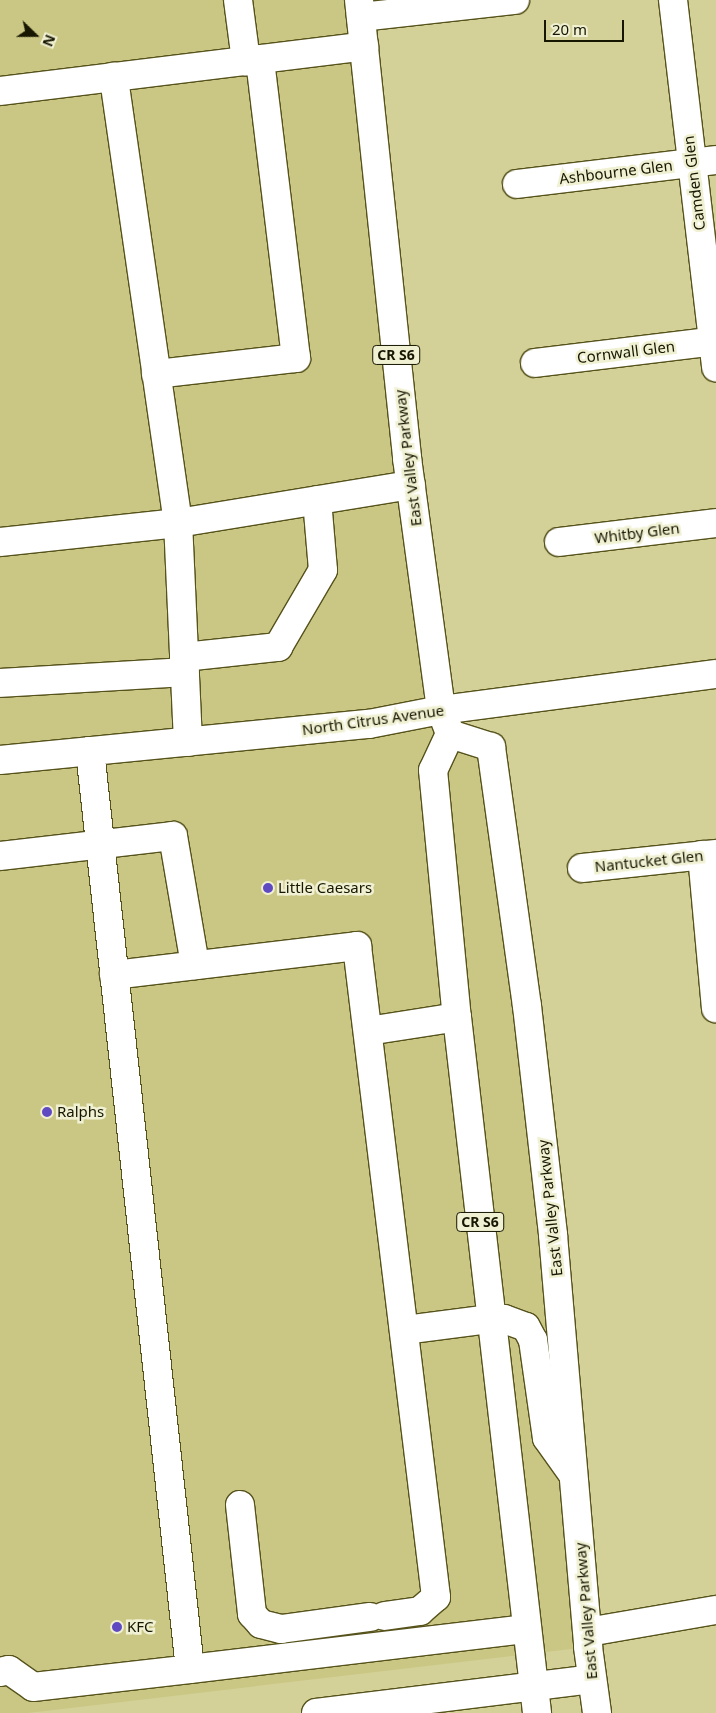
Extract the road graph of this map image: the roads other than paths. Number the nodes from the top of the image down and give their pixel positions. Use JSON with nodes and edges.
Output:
{"nodes":[{"id":1,"x":238,"y":0,"type":"edge"},
{"id":2,"x":515,"y":0,"type":"edge"},
{"id":3,"x":673,"y":0,"type":"edge"},
{"id":4,"x":360,"y":9,"type":"edge"},
{"id":5,"x":364,"y":46,"type":"junction"},
{"id":6,"x":253,"y":60,"type":"junction"},
{"id":7,"x":114,"y":77,"type":"junction"},
{"id":8,"x":0,"y":91,"type":"edge"},
{"id":9,"x":704,"y":162,"type":"edge"},
{"id":10,"x":517,"y":184,"type":"dead end"},
{"id":11,"x":715,"y":349,"type":"edge"},
{"id":12,"x":536,"y":362,"type":"dead end"},
{"id":13,"x":156,"y":374,"type":"junction"},
{"id":14,"x":411,"y":485,"type":"junction"},
{"id":15,"x":317,"y":500,"type":"junction"},
{"id":16,"x":178,"y":522,"type":"junction"},
{"id":17,"x":716,"y":523,"type":"edge"},
{"id":18,"x":0,"y":542,"type":"edge"},
{"id":19,"x":559,"y":542,"type":"dead end"},
{"id":20,"x":185,"y":664,"type":"junction"},
{"id":21,"x":716,"y":674,"type":"edge"},
{"id":22,"x":0,"y":683,"type":"edge"},
{"id":23,"x":446,"y":722,"type":"junction"},
{"id":24,"x":188,"y":742,"type":"junction"},
{"id":25,"x":90,"y":751,"type":"junction"},
{"id":26,"x":0,"y":760,"type":"edge"},
{"id":27,"x":100,"y":843,"type":"junction"},
{"id":28,"x":709,"y":855,"type":"edge"},
{"id":29,"x":0,"y":856,"type":"edge"},
{"id":30,"x":582,"y":868,"type":"dead end"},
{"id":31,"x":195,"y":965,"type":"junction"},
{"id":32,"x":114,"y":975,"type":"junction"},
{"id":33,"x":716,"y":1008,"type":"edge"},
{"id":34,"x":457,"y":1017,"type":"junction"},
{"id":35,"x":368,"y":1031,"type":"junction"},
{"id":36,"x":490,"y":1319,"type":"junction"},
{"id":37,"x":404,"y":1330,"type":"junction"},
{"id":38,"x":572,"y":1474,"type":"junction"},
{"id":39,"x":240,"y":1505,"type":"dead end"},
{"id":40,"x":716,"y":1610,"type":"edge"},
{"id":41,"x":527,"y":1629,"type":"junction"},
{"id":42,"x":588,"y":1632,"type":"junction"},
{"id":43,"x":190,"y":1668,"type":"junction"},
{"id":44,"x":0,"y":1672,"type":"edge"},
{"id":45,"x":592,"y":1679,"type":"junction"},
{"id":46,"x":533,"y":1686,"type":"junction"},
{"id":47,"x":377,"y":1709,"type":"edge"},
{"id":48,"x":316,"y":1713,"type":"edge"},
{"id":49,"x":537,"y":1713,"type":"edge"},
{"id":50,"x":597,"y":1713,"type":"edge"}],
"edges":[{"from":1,"to":6,"type":"main road"},
{"from":2,"to":4,"type":"main road"},
{"from":3,"to":9,"type":"main road","name":"Camden Glen"},
{"from":4,"to":5,"type":"main road","name":"East Valley Parkway","number":"CR S6"},
{"from":5,"to":6,"type":"main road"},
{"from":5,"to":14,"type":"main road","name":"East Valley Parkway","number":"CR S6"},
{"from":6,"to":7,"type":"main road"},
{"from":6,"to":13,"type":"main road"},
{"from":7,"to":8,"type":"main road"},
{"from":7,"to":13,"type":"main road"},
{"from":9,"to":10,"type":"main road","name":"Ashbourne Glen"},
{"from":9,"to":11,"type":"main road","name":"Camden Glen"},
{"from":11,"to":12,"type":"main road","name":"Cornwall Glen"},
{"from":13,"to":16,"type":"main road"},
{"from":14,"to":15,"type":"main road"},
{"from":14,"to":23,"type":"main road","name":"East Valley Parkway","number":"CR S6"},
{"from":15,"to":16,"type":"main road"},
{"from":15,"to":20,"type":"main road"},
{"from":16,"to":18,"type":"main road"},
{"from":16,"to":20,"type":"main road"},
{"from":17,"to":19,"type":"main road","name":"Whitby Glen"},
{"from":20,"to":22,"type":"main road"},
{"from":20,"to":24,"type":"main road"},
{"from":21,"to":23,"type":"main road","name":"North Citrus Avenue"},
{"from":23,"to":24,"type":"main road","name":"North Citrus Avenue"},
{"from":23,"to":34,"type":"main road","number":"CR S6"},
{"from":23,"to":38,"type":"main road","name":"East Valley Parkway"},
{"from":24,"to":25,"type":"main road","name":"North Citrus Avenue"},
{"from":25,"to":26,"type":"main road","name":"North Citrus Avenue"},
{"from":25,"to":27,"type":"main road"},
{"from":27,"to":29,"type":"main road"},
{"from":27,"to":31,"type":"main road"},
{"from":27,"to":32,"type":"main road"},
{"from":28,"to":30,"type":"main road","name":"Nantucket Glen"},
{"from":28,"to":33,"type":"main road"},
{"from":31,"to":32,"type":"main road"},
{"from":31,"to":35,"type":"main road"},
{"from":32,"to":43,"type":"main road"},
{"from":34,"to":35,"type":"main road"},
{"from":34,"to":36,"type":"main road","number":"CR S6"},
{"from":35,"to":37,"type":"main road"},
{"from":36,"to":37,"type":"main road"},
{"from":36,"to":38,"type":"main road"},
{"from":36,"to":41,"type":"main road","number":"CR S6"},
{"from":37,"to":39,"type":"main road"},
{"from":38,"to":42,"type":"main road","name":"East Valley Parkway"},
{"from":40,"to":42,"type":"main road"},
{"from":41,"to":43,"type":"main road"},
{"from":41,"to":46,"type":"main road","number":"CR S6"},
{"from":42,"to":45,"type":"main road","name":"East Valley Parkway"},
{"from":43,"to":44,"type":"main road"},
{"from":45,"to":46,"type":"main road"},
{"from":45,"to":50,"type":"main road","name":"East Valley Parkway"},
{"from":46,"to":47,"type":"main road"},
{"from":46,"to":49,"type":"main road","number":"CR S6"},
{"from":47,"to":48,"type":"main road"}]}
